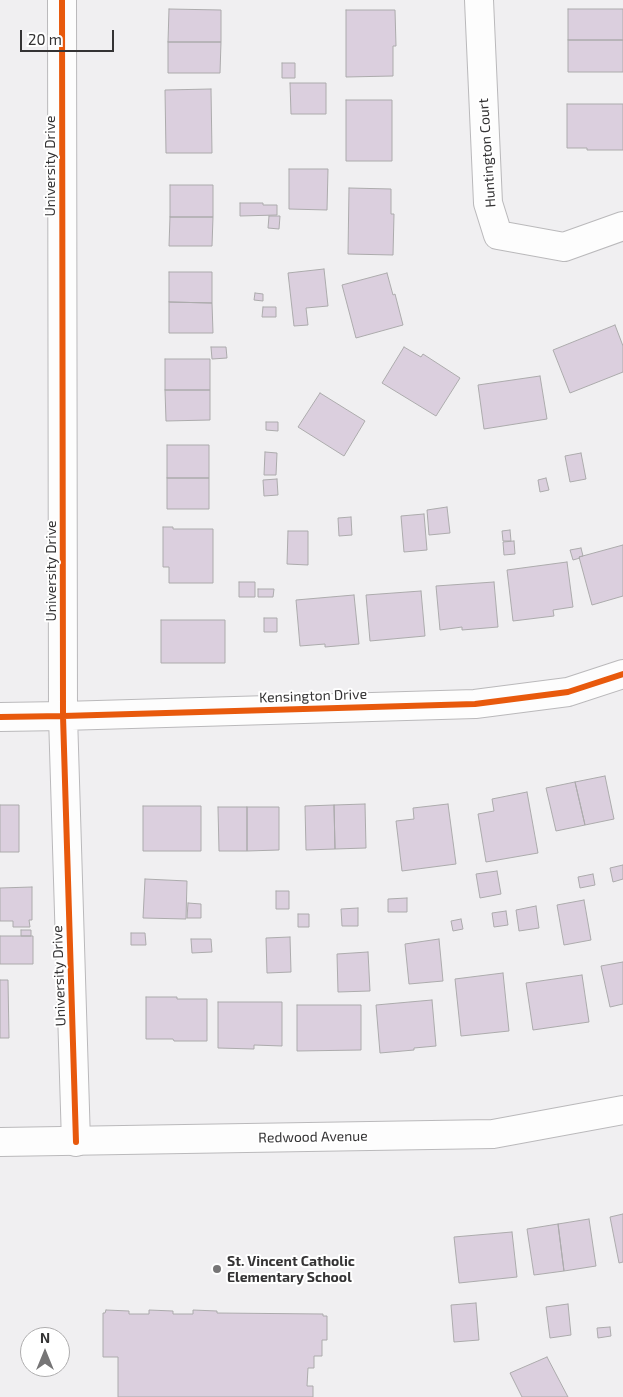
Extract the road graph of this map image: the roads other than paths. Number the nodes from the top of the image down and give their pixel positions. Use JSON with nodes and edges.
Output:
{"nodes":[{"id":1,"x":62,"y":0,"type":"edge"},
{"id":2,"x":479,"y":0,"type":"edge"},
{"id":3,"x":623,"y":226,"type":"edge"},
{"id":4,"x":623,"y":674,"type":"edge"},
{"id":5,"x":64,"y":716,"type":"junction"},
{"id":6,"x":0,"y":717,"type":"edge"},
{"id":7,"x":623,"y":1110,"type":"edge"},
{"id":8,"x":0,"y":1142,"type":"edge"},
{"id":9,"x":76,"y":1142,"type":"junction"}],
"edges":[{"from":1,"to":5,"type":"street","name":"University Drive"},
{"from":2,"to":3,"type":"street","name":"Huntington Court"},
{"from":4,"to":5,"type":"street","name":"Kensington Drive"},
{"from":5,"to":6,"type":"street","name":"Kensington Drive"},
{"from":5,"to":9,"type":"street","name":"University Drive"},
{"from":7,"to":9,"type":"street","name":"Redwood Avenue"},
{"from":8,"to":9,"type":"street","name":"Redwood Avenue"}]}
